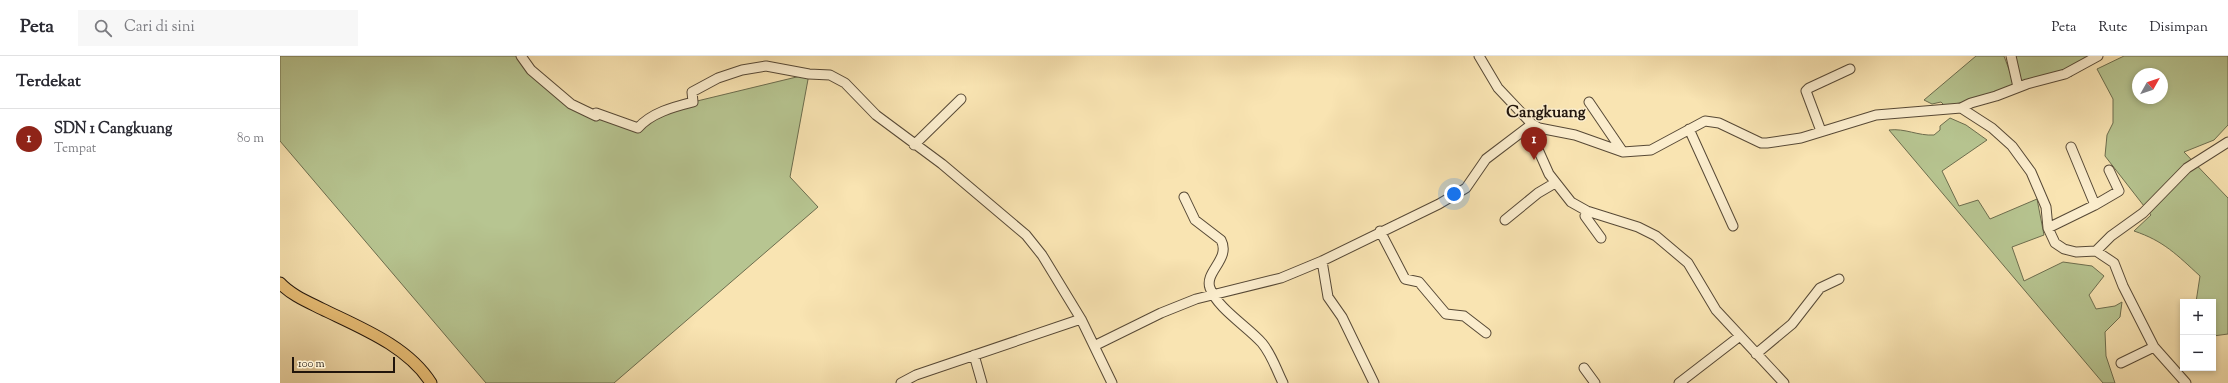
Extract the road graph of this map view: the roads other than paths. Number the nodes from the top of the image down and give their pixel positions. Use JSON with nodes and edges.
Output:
{"nodes":[{"id":1,"x":521,"y":56,"type":"edge"},
{"id":2,"x":1479,"y":56,"type":"edge"},
{"id":3,"x":2011,"y":56,"type":"edge"},
{"id":4,"x":2098,"y":56,"type":"edge"},
{"id":5,"x":1850,"y":69,"type":"dead end"},
{"id":6,"x":2018,"y":87,"type":"junction"},
{"id":7,"x":961,"y":99,"type":"dead end"},
{"id":8,"x":1589,"y":102,"type":"dead end"},
{"id":9,"x":1961,"y":108,"type":"junction"},
{"id":10,"x":1530,"y":125,"type":"junction"},
{"id":11,"x":1689,"y":129,"type":"junction"},
{"id":12,"x":1821,"y":131,"type":"junction"},
{"id":13,"x":2228,"y":142,"type":"edge"},
{"id":14,"x":914,"y":145,"type":"junction"},
{"id":15,"x":2070,"y":147,"type":"dead end"},
{"id":16,"x":1623,"y":152,"type":"junction"},
{"id":17,"x":2109,"y":170,"type":"dead end"},
{"id":18,"x":1555,"y":183,"type":"junction"},
{"id":19,"x":1184,"y":197,"type":"dead end"},
{"id":20,"x":2095,"y":205,"type":"junction"},
{"id":21,"x":1587,"y":211,"type":"junction"},
{"id":22,"x":1504,"y":220,"type":"dead end"},
{"id":23,"x":1733,"y":226,"type":"dead end"},
{"id":24,"x":2048,"y":228,"type":"junction"},
{"id":25,"x":1380,"y":231,"type":"junction"},
{"id":26,"x":1601,"y":238,"type":"dead end"},
{"id":27,"x":2096,"y":251,"type":"junction"},
{"id":28,"x":1322,"y":261,"type":"junction"},
{"id":29,"x":1839,"y":279,"type":"dead end"},
{"id":30,"x":280,"y":283,"type":"edge"},
{"id":31,"x":1215,"y":296,"type":"junction"},
{"id":32,"x":1080,"y":319,"type":"junction"},
{"id":33,"x":1486,"y":333,"type":"dead end"},
{"id":34,"x":1740,"y":336,"type":"junction"},
{"id":35,"x":1094,"y":346,"type":"junction"},
{"id":36,"x":2154,"y":347,"type":"junction"},
{"id":37,"x":1756,"y":354,"type":"junction"},
{"id":38,"x":974,"y":355,"type":"junction"},
{"id":39,"x":2120,"y":363,"type":"dead end"},
{"id":40,"x":1584,"y":368,"type":"dead end"},
{"id":41,"x":431,"y":383,"type":"edge"},
{"id":42,"x":901,"y":383,"type":"edge"},
{"id":43,"x":982,"y":383,"type":"edge"},
{"id":44,"x":1112,"y":383,"type":"edge"},
{"id":45,"x":1284,"y":383,"type":"edge"},
{"id":46,"x":1374,"y":383,"type":"edge"},
{"id":47,"x":1595,"y":383,"type":"edge"},
{"id":48,"x":1679,"y":383,"type":"edge"},
{"id":49,"x":1784,"y":383,"type":"edge"},
{"id":50,"x":2186,"y":383,"type":"edge"}],
"edges":[{"from":1,"to":14,"type":"street"},
{"from":2,"to":10,"type":"street"},
{"from":3,"to":6,"type":"street"},
{"from":4,"to":6,"type":"street"},
{"from":5,"to":12,"type":"street"},
{"from":6,"to":9,"type":"street"},
{"from":7,"to":14,"type":"street"},
{"from":8,"to":16,"type":"street"},
{"from":9,"to":12,"type":"street"},
{"from":9,"to":24,"type":"street"},
{"from":10,"to":16,"type":"street"},
{"from":10,"to":18,"type":"street"},
{"from":10,"to":25,"type":"street"},
{"from":11,"to":12,"type":"street"},
{"from":11,"to":16,"type":"street"},
{"from":11,"to":23,"type":"street"},
{"from":13,"to":27,"type":"street"},
{"from":14,"to":32,"type":"street"},
{"from":15,"to":20,"type":"street"},
{"from":17,"to":20,"type":"street"},
{"from":18,"to":21,"type":"street"},
{"from":18,"to":22,"type":"street"},
{"from":19,"to":31,"type":"street"},
{"from":20,"to":24,"type":"street"},
{"from":21,"to":26,"type":"street"},
{"from":21,"to":34,"type":"street"},
{"from":24,"to":27,"type":"street"},
{"from":25,"to":28,"type":"street"},
{"from":25,"to":33,"type":"street"},
{"from":27,"to":36,"type":"street"},
{"from":28,"to":31,"type":"street"},
{"from":28,"to":46,"type":"street"},
{"from":29,"to":37,"type":"street"},
{"from":30,"to":41,"type":"main road"},
{"from":31,"to":35,"type":"street"},
{"from":31,"to":45,"type":"street"},
{"from":32,"to":35,"type":"street"},
{"from":32,"to":38,"type":"street"},
{"from":34,"to":37,"type":"street"},
{"from":34,"to":48,"type":"street"},
{"from":35,"to":44,"type":"street"},
{"from":36,"to":39,"type":"street"},
{"from":36,"to":50,"type":"street"},
{"from":37,"to":49,"type":"street"},
{"from":38,"to":42,"type":"street"},
{"from":38,"to":43,"type":"street"},
{"from":40,"to":47,"type":"street"}]}
